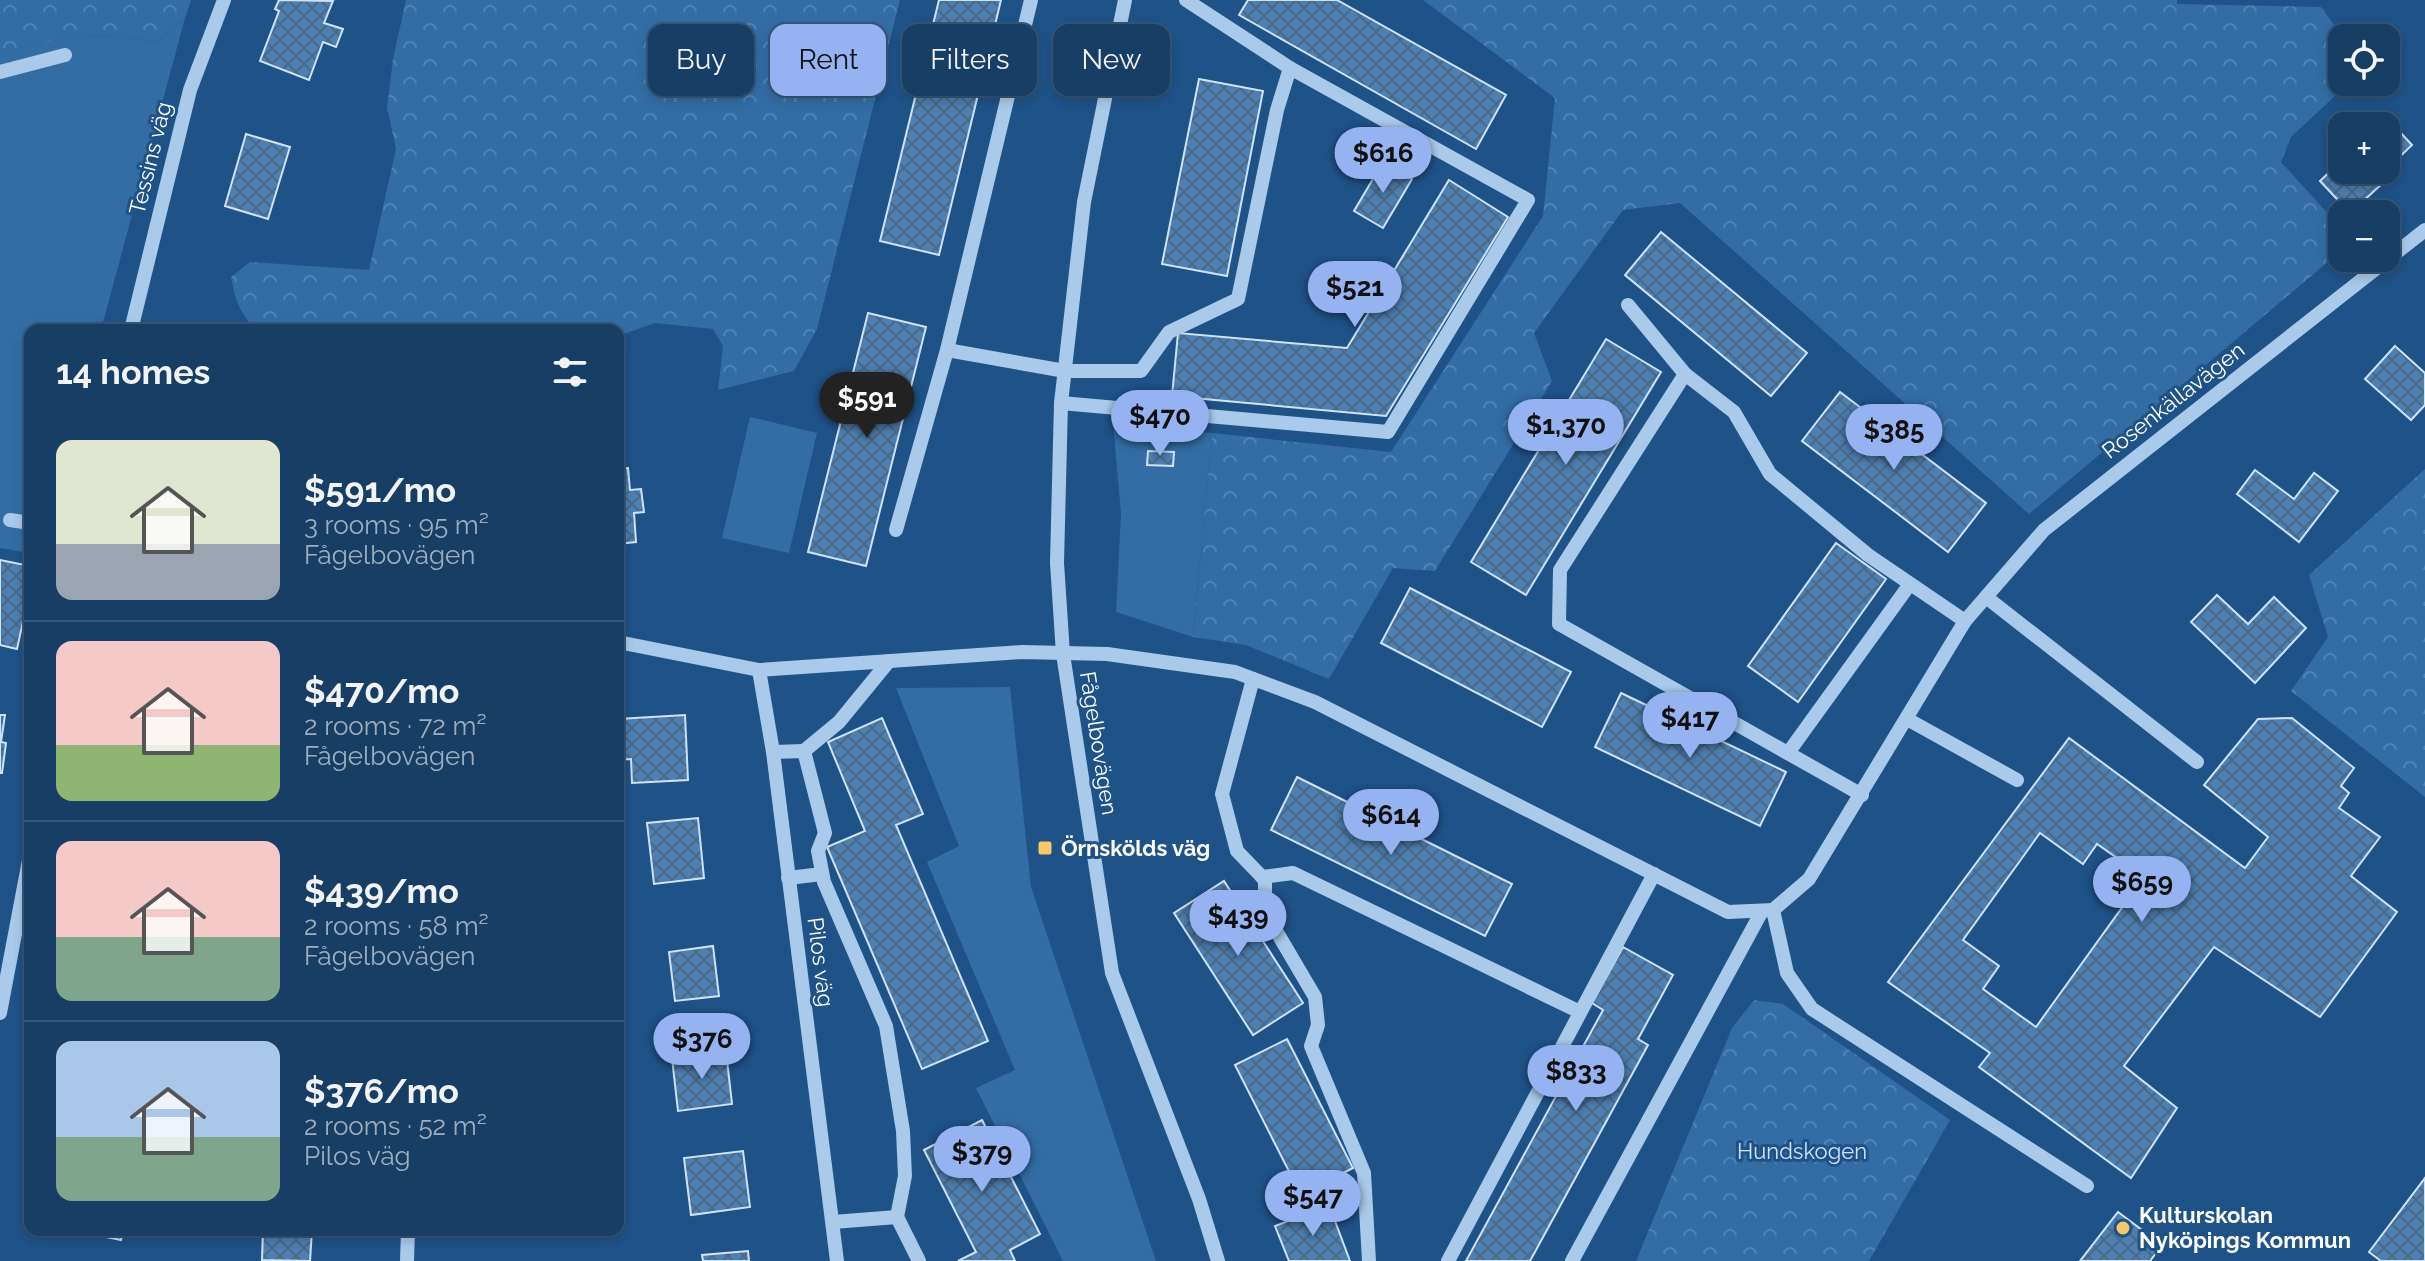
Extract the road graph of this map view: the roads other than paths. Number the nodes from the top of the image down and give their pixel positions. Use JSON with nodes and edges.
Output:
{"nodes":[{"id":1,"x":224,"y":0,"type":"edge"},
{"id":2,"x":1031,"y":0,"type":"edge"},
{"id":3,"x":1125,"y":0,"type":"edge"},
{"id":4,"x":1186,"y":0,"type":"edge"},
{"id":5,"x":65,"y":55,"type":"dead end"},
{"id":6,"x":1290,"y":68,"type":"junction"},
{"id":7,"x":0,"y":72,"type":"edge"},
{"id":8,"x":2425,"y":230,"type":"edge"},
{"id":9,"x":1628,"y":305,"type":"dead end"},
{"id":10,"x":132,"y":324,"type":"edge"},
{"id":11,"x":947,"y":350,"type":"junction"},
{"id":12,"x":1065,"y":371,"type":"junction"},
{"id":13,"x":1685,"y":374,"type":"junction"},
{"id":14,"x":1061,"y":403,"type":"junction"},
{"id":15,"x":10,"y":520,"type":"dead end"},
{"id":16,"x":24,"y":522,"type":"edge"},
{"id":17,"x":896,"y":530,"type":"dead end"},
{"id":18,"x":1910,"y":584,"type":"junction"},
{"id":19,"x":1986,"y":597,"type":"junction"},
{"id":20,"x":1965,"y":621,"type":"junction"},
{"id":21,"x":624,"y":643,"type":"edge"},
{"id":22,"x":1063,"y":654,"type":"junction"},
{"id":23,"x":889,"y":661,"type":"junction"},
{"id":24,"x":759,"y":670,"type":"junction"},
{"id":25,"x":1253,"y":679,"type":"junction"},
{"id":26,"x":1907,"y":719,"type":"junction"},
{"id":27,"x":804,"y":751,"type":"junction"},
{"id":28,"x":773,"y":752,"type":"junction"},
{"id":29,"x":1788,"y":753,"type":"junction"},
{"id":30,"x":2197,"y":762,"type":"dead end"},
{"id":31,"x":2017,"y":780,"type":"dead end"},
{"id":32,"x":1862,"y":795,"type":"junction"},
{"id":33,"x":822,"y":874,"type":"junction"},
{"id":34,"x":1654,"y":874,"type":"junction"},
{"id":35,"x":1262,"y":877,"type":"junction"},
{"id":36,"x":788,"y":878,"type":"junction"},
{"id":37,"x":24,"y":887,"type":"edge"},
{"id":38,"x":1767,"y":910,"type":"junction"},
{"id":39,"x":1580,"y":1012,"type":"junction"},
{"id":40,"x":0,"y":1013,"type":"edge"},
{"id":41,"x":2087,"y":1186,"type":"dead end"},
{"id":42,"x":897,"y":1217,"type":"junction"},
{"id":43,"x":833,"y":1222,"type":"junction"},
{"id":44,"x":408,"y":1236,"type":"edge"},
{"id":45,"x":407,"y":1261,"type":"edge"},
{"id":46,"x":837,"y":1261,"type":"edge"},
{"id":47,"x":919,"y":1261,"type":"edge"},
{"id":48,"x":1218,"y":1261,"type":"edge"},
{"id":49,"x":1369,"y":1261,"type":"edge"},
{"id":50,"x":1448,"y":1261,"type":"edge"},
{"id":51,"x":1572,"y":1261,"type":"edge"}],
"edges":[{"from":1,"to":10,"type":"street","name":"Tessins väg"},
{"from":2,"to":11,"type":"street"},
{"from":3,"to":12,"type":"street","name":"Fågelbovägen"},
{"from":4,"to":6,"type":"street"},
{"from":5,"to":7,"type":"street"},
{"from":6,"to":12,"type":"street"},
{"from":6,"to":14,"type":"street"},
{"from":8,"to":19,"type":"street","name":"Rosenkällavägen"},
{"from":9,"to":13,"type":"street"},
{"from":11,"to":12,"type":"street"},
{"from":11,"to":17,"type":"street"},
{"from":12,"to":14,"type":"street","name":"Fågelbovägen"},
{"from":13,"to":18,"type":"street"},
{"from":13,"to":29,"type":"street"},
{"from":14,"to":22,"type":"street","name":"Fågelbovägen"},
{"from":15,"to":16,"type":"street"},
{"from":18,"to":20,"type":"street"},
{"from":18,"to":29,"type":"street"},
{"from":19,"to":20,"type":"street","name":"Rosenkällavägen"},
{"from":19,"to":30,"type":"street"},
{"from":20,"to":26,"type":"street","name":"Rosenkällavägen"},
{"from":21,"to":24,"type":"street"},
{"from":22,"to":23,"type":"street"},
{"from":22,"to":25,"type":"street"},
{"from":22,"to":48,"type":"street","name":"Fågelbovägen"},
{"from":23,"to":24,"type":"street"},
{"from":23,"to":27,"type":"street"},
{"from":24,"to":28,"type":"street","name":"Pilos väg"},
{"from":25,"to":34,"type":"street"},
{"from":25,"to":35,"type":"street"},
{"from":26,"to":31,"type":"street"},
{"from":26,"to":32,"type":"street","name":"Rosenkällavägen"},
{"from":27,"to":28,"type":"street"},
{"from":27,"to":33,"type":"street"},
{"from":28,"to":36,"type":"street","name":"Pilos väg"},
{"from":29,"to":32,"type":"street"},
{"from":32,"to":38,"type":"street","name":"Rosenkällavägen"},
{"from":33,"to":36,"type":"street"},
{"from":33,"to":42,"type":"street"},
{"from":34,"to":38,"type":"street"},
{"from":34,"to":39,"type":"street"},
{"from":35,"to":39,"type":"street"},
{"from":35,"to":49,"type":"street"},
{"from":36,"to":43,"type":"street","name":"Pilos väg"},
{"from":37,"to":40,"type":"street"},
{"from":38,"to":41,"type":"street"},
{"from":38,"to":51,"type":"street"},
{"from":39,"to":50,"type":"street"},
{"from":42,"to":43,"type":"street"},
{"from":42,"to":47,"type":"street"},
{"from":43,"to":46,"type":"street","name":"Pilos väg"},
{"from":44,"to":45,"type":"street"}]}
